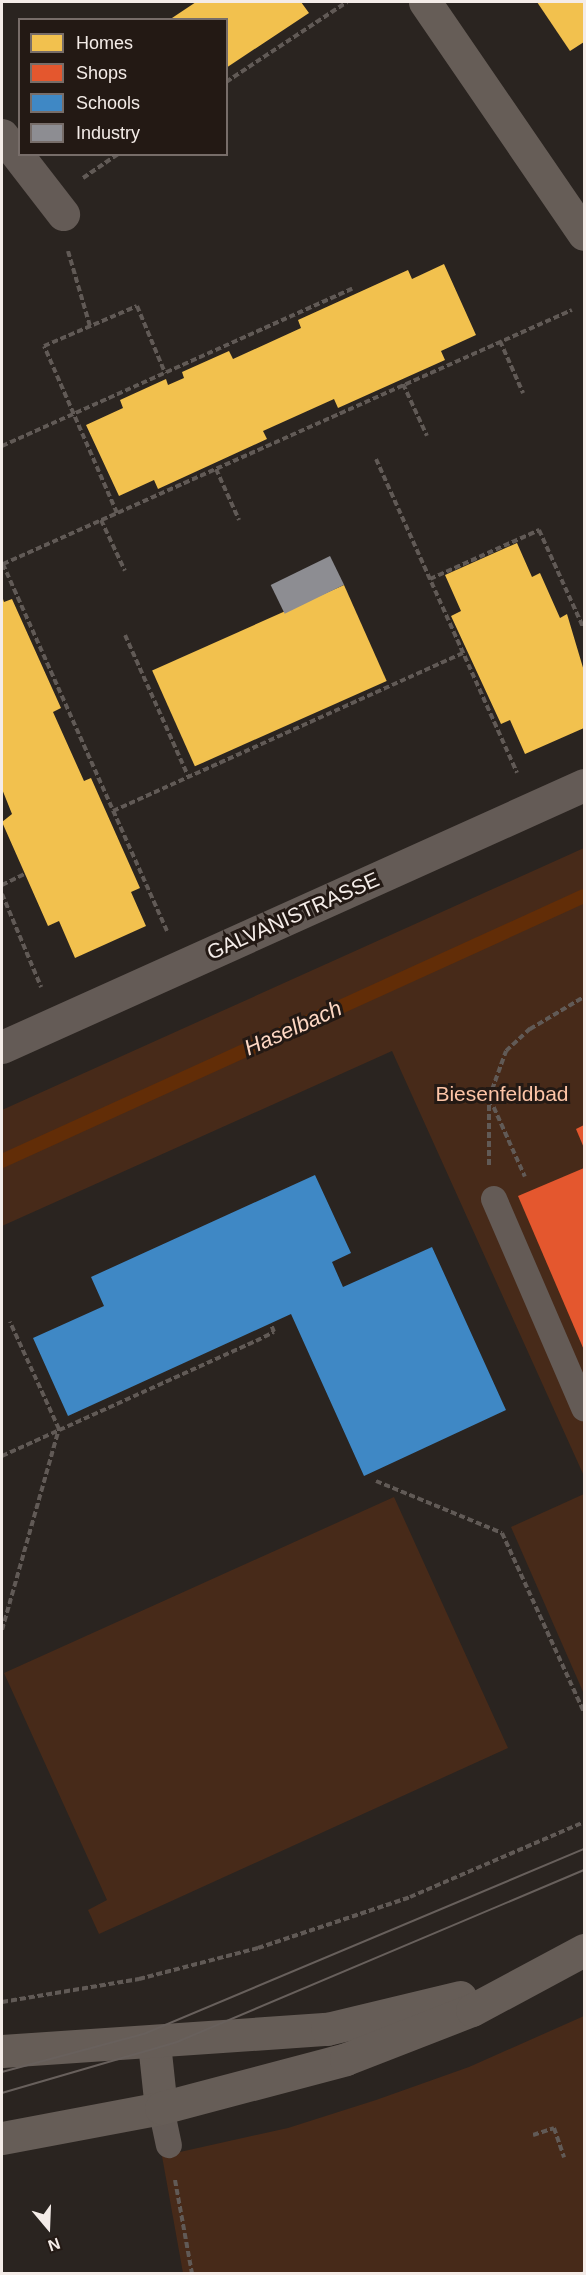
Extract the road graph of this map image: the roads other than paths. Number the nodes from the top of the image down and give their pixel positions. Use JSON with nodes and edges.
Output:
{"nodes":[{"id":1,"x":425,"y":2,"type":"edge"},
{"id":2,"x":2,"y":135,"type":"edge"},
{"id":3,"x":18,"y":156,"type":"edge"},
{"id":4,"x":18,"y":156,"type":"edge"},
{"id":5,"x":63,"y":214,"type":"road end"},
{"id":6,"x":585,"y":234,"type":"edge"},
{"id":7,"x":585,"y":784,"type":"edge"},
{"id":8,"x":2,"y":1047,"type":"edge"},
{"id":9,"x":494,"y":1199,"type":"road end"},
{"id":10,"x":585,"y":1408,"type":"edge"},
{"id":11,"x":585,"y":1950,"type":"edge"},
{"id":12,"x":531,"y":1976,"type":"junction"},
{"id":13,"x":154,"y":2043,"type":"junction"},
{"id":14,"x":2,"y":2051,"type":"edge"},
{"id":15,"x":161,"y":2108,"type":"junction"},
{"id":16,"x":2,"y":2138,"type":"edge"},
{"id":17,"x":169,"y":2145,"type":"road end"}],
"edges":[{"from":1,"to":6,"type":"street"},
{"from":2,"to":4,"type":"street"},
{"from":3,"to":5,"type":"street"},
{"from":7,"to":8,"type":"street","name":"GALVANISTRASSE"},
{"from":9,"to":10,"type":"lane"},
{"from":11,"to":12,"type":"street"},
{"from":12,"to":13,"type":"street"},
{"from":12,"to":15,"type":"street"},
{"from":13,"to":14,"type":"street"},
{"from":13,"to":15,"type":"street"},
{"from":15,"to":16,"type":"street"},
{"from":15,"to":17,"type":"lane"}]}
